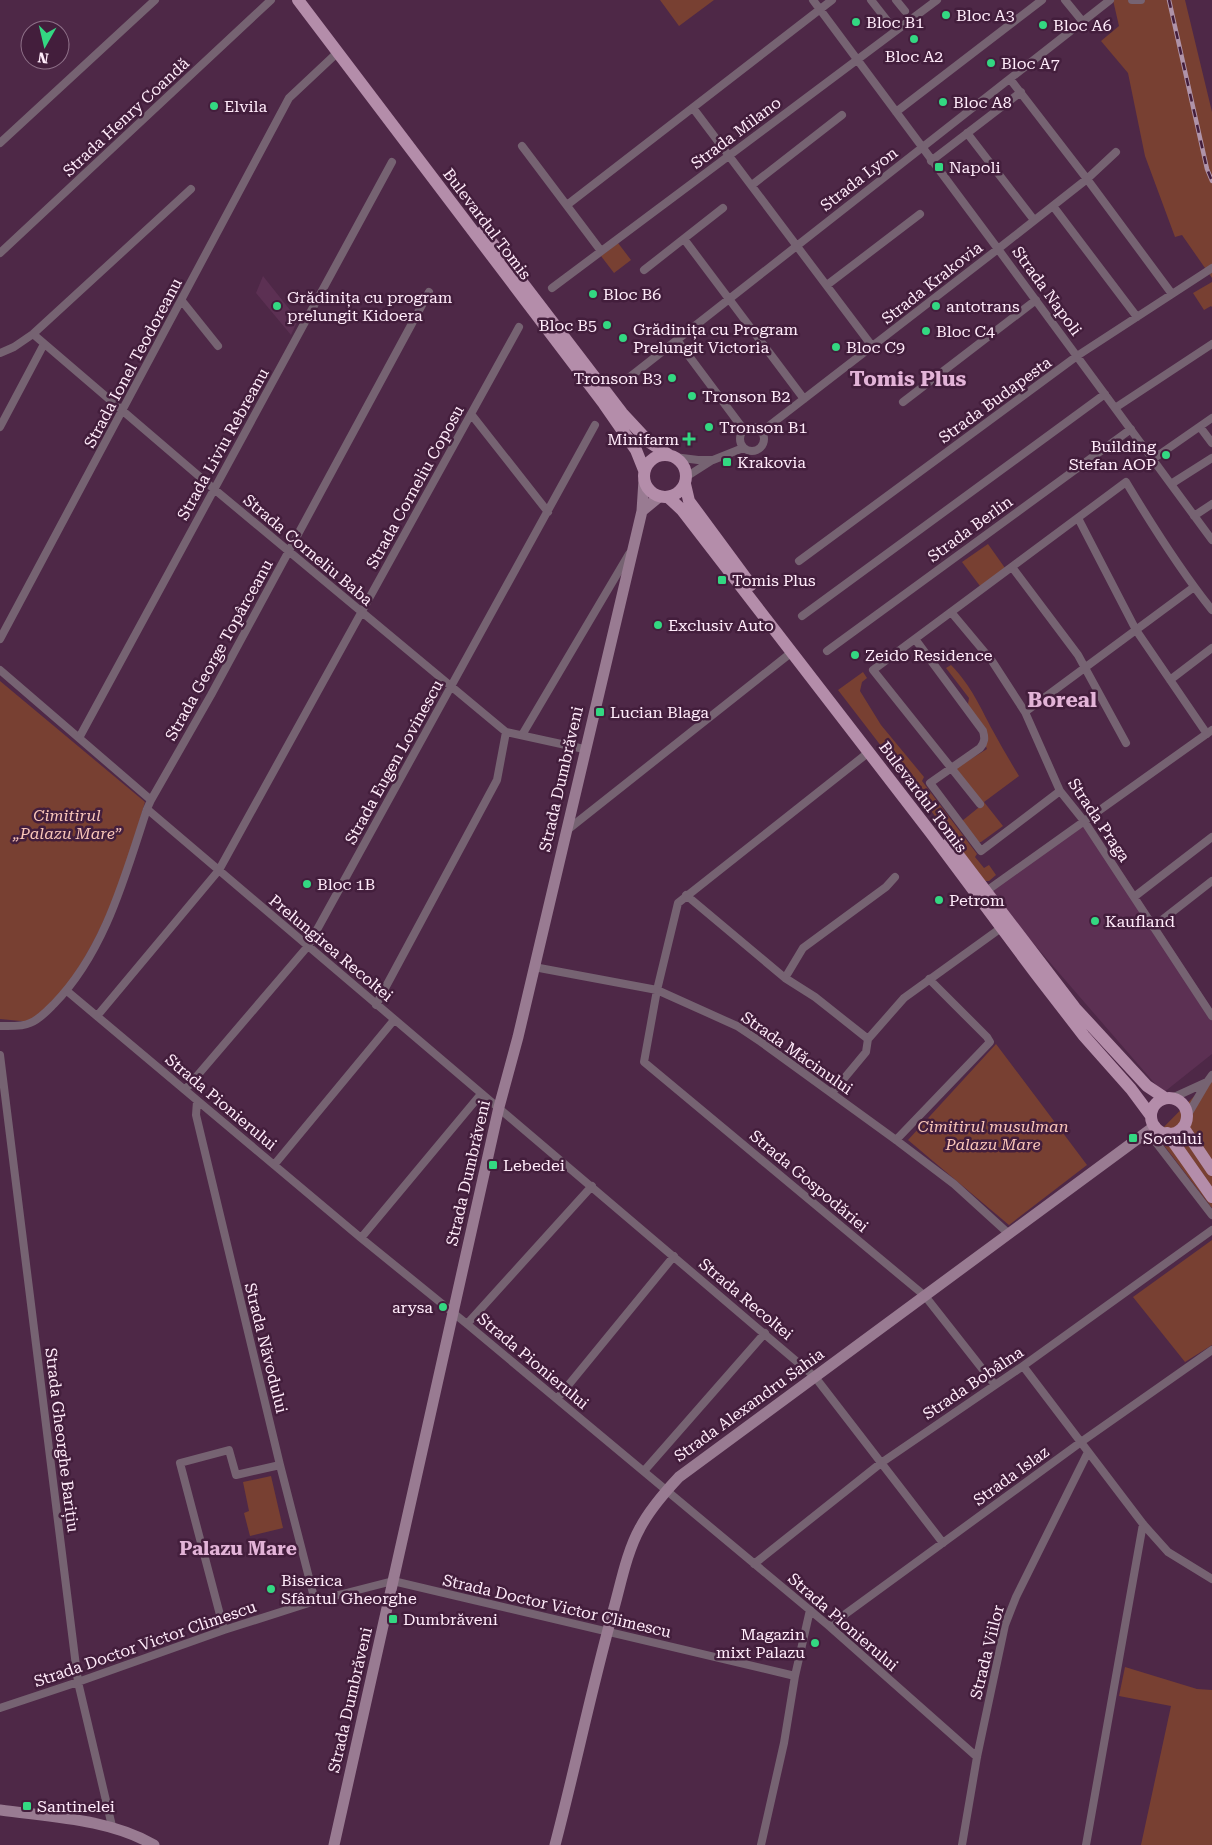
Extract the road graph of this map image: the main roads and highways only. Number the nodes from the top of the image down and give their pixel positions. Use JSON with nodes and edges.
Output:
{"nodes":[{"id":1,"x":298,"y":0,"type":"edge"},
{"id":2,"x":308,"y":0,"type":"edge"},
{"id":3,"x":672,"y":456,"type":"junction"},
{"id":4,"x":644,"y":475,"type":"junction"},
{"id":5,"x":686,"y":480,"type":"junction"},
{"id":6,"x":664,"y":497,"type":"junction"},
{"id":7,"x":1169,"y":1098,"type":"junction"},
{"id":8,"x":1185,"y":1121,"type":"junction"},
{"id":9,"x":1151,"y":1125,"type":"junction"},
{"id":10,"x":1167,"y":1133,"type":"junction"},
{"id":11,"x":1212,"y":1170,"type":"edge"},
{"id":12,"x":1212,"y":1197,"type":"edge"}],
"edges":[{"from":1,"to":4,"type":"main road","name":"Bulevardul Tomis"},
{"from":2,"to":3,"type":"main road","name":"Bulevardul Tomis"},
{"from":3,"to":4,"type":"main road"},
{"from":3,"to":5,"type":"main road"},
{"from":4,"to":6,"type":"main road"},
{"from":5,"to":6,"type":"main road"},
{"from":5,"to":7,"type":"main road","name":"Bulevardul Tomis"},
{"from":6,"to":9,"type":"main road","name":"Bulevardul Tomis"},
{"from":7,"to":8,"type":"main road"},
{"from":7,"to":9,"type":"main road"},
{"from":8,"to":10,"type":"main road"},
{"from":8,"to":11,"type":"main road"},
{"from":9,"to":10,"type":"main road"},
{"from":10,"to":12,"type":"main road"}]}
